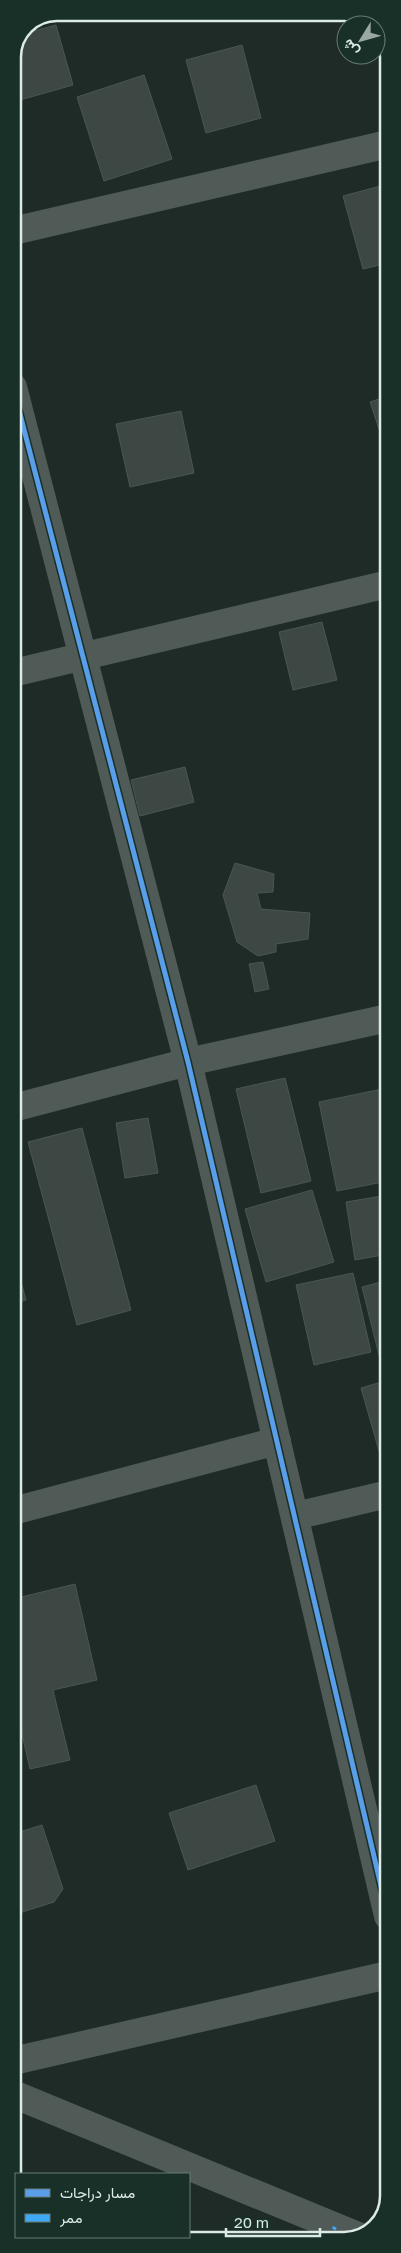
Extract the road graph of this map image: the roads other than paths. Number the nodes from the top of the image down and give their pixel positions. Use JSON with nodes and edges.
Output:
{"nodes":[{"id":1,"x":379,"y":146,"type":"edge"},
{"id":2,"x":21,"y":229,"type":"edge"},
{"id":3,"x":21,"y":423,"type":"edge"},
{"id":4,"x":379,"y":586,"type":"edge"},
{"id":5,"x":82,"y":656,"type":"junction"},
{"id":6,"x":21,"y":671,"type":"edge"},
{"id":7,"x":379,"y":1020,"type":"edge"},
{"id":8,"x":188,"y":1062,"type":"junction"},
{"id":9,"x":21,"y":1106,"type":"edge"},
{"id":10,"x":277,"y":1441,"type":"junction"},
{"id":11,"x":380,"y":1496,"type":"edge"},
{"id":12,"x":22,"y":1510,"type":"edge"},
{"id":13,"x":295,"y":1516,"type":"junction"},
{"id":14,"x":380,"y":1881,"type":"edge"},
{"id":15,"x":380,"y":1976,"type":"edge"},
{"id":16,"x":22,"y":2059,"type":"edge"},
{"id":17,"x":22,"y":2098,"type":"edge"},
{"id":18,"x":346,"y":2231,"type":"edge"}],
"edges":[{"from":1,"to":2,"type":"street"},
{"from":3,"to":5,"type":"street"},
{"from":4,"to":5,"type":"street"},
{"from":5,"to":6,"type":"street"},
{"from":5,"to":8,"type":"street"},
{"from":7,"to":8,"type":"street"},
{"from":8,"to":9,"type":"street"},
{"from":8,"to":10,"type":"street"},
{"from":10,"to":12,"type":"street"},
{"from":10,"to":13,"type":"street"},
{"from":11,"to":13,"type":"street"},
{"from":13,"to":14,"type":"street"},
{"from":15,"to":16,"type":"street"},
{"from":17,"to":18,"type":"street"}]}
